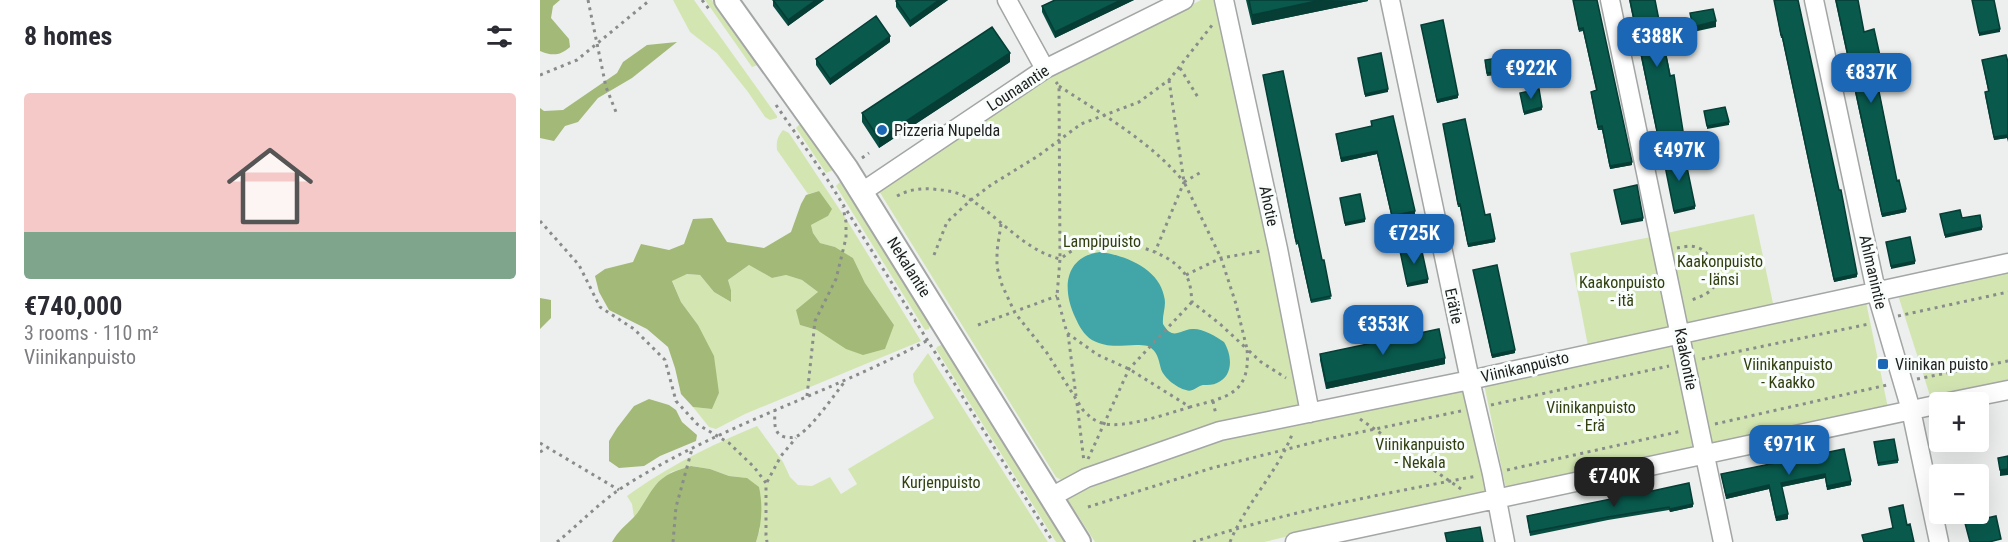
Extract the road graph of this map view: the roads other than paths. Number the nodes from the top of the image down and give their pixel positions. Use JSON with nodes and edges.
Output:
{"nodes":[{"id":1,"x":1007,"y":0,"type":"edge"},
{"id":2,"x":1184,"y":0,"type":"edge"},
{"id":3,"x":1390,"y":0,"type":"edge"},
{"id":4,"x":1610,"y":0,"type":"edge"},
{"id":5,"x":1814,"y":0,"type":"edge"},
{"id":6,"x":1225,"y":4,"type":"edge"},
{"id":7,"x":717,"y":5,"type":"edge"},
{"id":8,"x":1045,"y":69,"type":"junction"},
{"id":9,"x":862,"y":192,"type":"junction"},
{"id":10,"x":2008,"y":263,"type":"edge"},
{"id":11,"x":1876,"y":291,"type":"junction"},
{"id":12,"x":1681,"y":333,"type":"junction"},
{"id":13,"x":1470,"y":380,"type":"junction"},
{"id":14,"x":2008,"y":390,"type":"edge"},
{"id":15,"x":1989,"y":394,"type":"edge"},
{"id":16,"x":1929,"y":406,"type":"edge"},
{"id":17,"x":1911,"y":410,"type":"junction"},
{"id":18,"x":1303,"y":414,"type":"junction"},
{"id":19,"x":1705,"y":454,"type":"junction"},
{"id":20,"x":1051,"y":497,"type":"junction"},
{"id":21,"x":1487,"y":500,"type":"junction"},
{"id":22,"x":1079,"y":542,"type":"edge"},
{"id":23,"x":1295,"y":542,"type":"edge"},
{"id":24,"x":1505,"y":542,"type":"edge"},
{"id":25,"x":1723,"y":542,"type":"edge"},
{"id":26,"x":1939,"y":542,"type":"edge"}],
"edges":[{"from":1,"to":8,"type":"street"},
{"from":2,"to":8,"type":"street","name":"Lounaantie"},
{"from":3,"to":13,"type":"street","name":"Erätie"},
{"from":4,"to":12,"type":"street","name":"Kaakontie"},
{"from":5,"to":11,"type":"street","name":"Ahlmanintie"},
{"from":6,"to":18,"type":"street","name":"Ahotie"},
{"from":7,"to":9,"type":"main road","name":"Nekalantie"},
{"from":8,"to":9,"type":"street","name":"Lounaantie"},
{"from":9,"to":20,"type":"main road","name":"Nekalantie"},
{"from":10,"to":11,"type":"street","name":"Viinikanpuisto"},
{"from":11,"to":12,"type":"street","name":"Viinikanpuisto"},
{"from":11,"to":17,"type":"street","name":"Ahlmanintie"},
{"from":12,"to":13,"type":"street","name":"Viinikanpuisto"},
{"from":12,"to":19,"type":"street","name":"Kaakontie"},
{"from":13,"to":18,"type":"street","name":"Viinikanpuisto"},
{"from":13,"to":21,"type":"street","name":"Erätie"},
{"from":14,"to":15,"type":"street"},
{"from":16,"to":17,"type":"street"},
{"from":17,"to":19,"type":"street"},
{"from":17,"to":26,"type":"street","name":"Ahlmanintie"},
{"from":18,"to":20,"type":"street","name":"Viinikanpuisto"},
{"from":19,"to":21,"type":"street"},
{"from":19,"to":25,"type":"street","name":"Kaakontie"},
{"from":20,"to":22,"type":"main road","name":"Nekalantie"},
{"from":21,"to":23,"type":"street"},
{"from":21,"to":24,"type":"street","name":"Erätie"}]}
